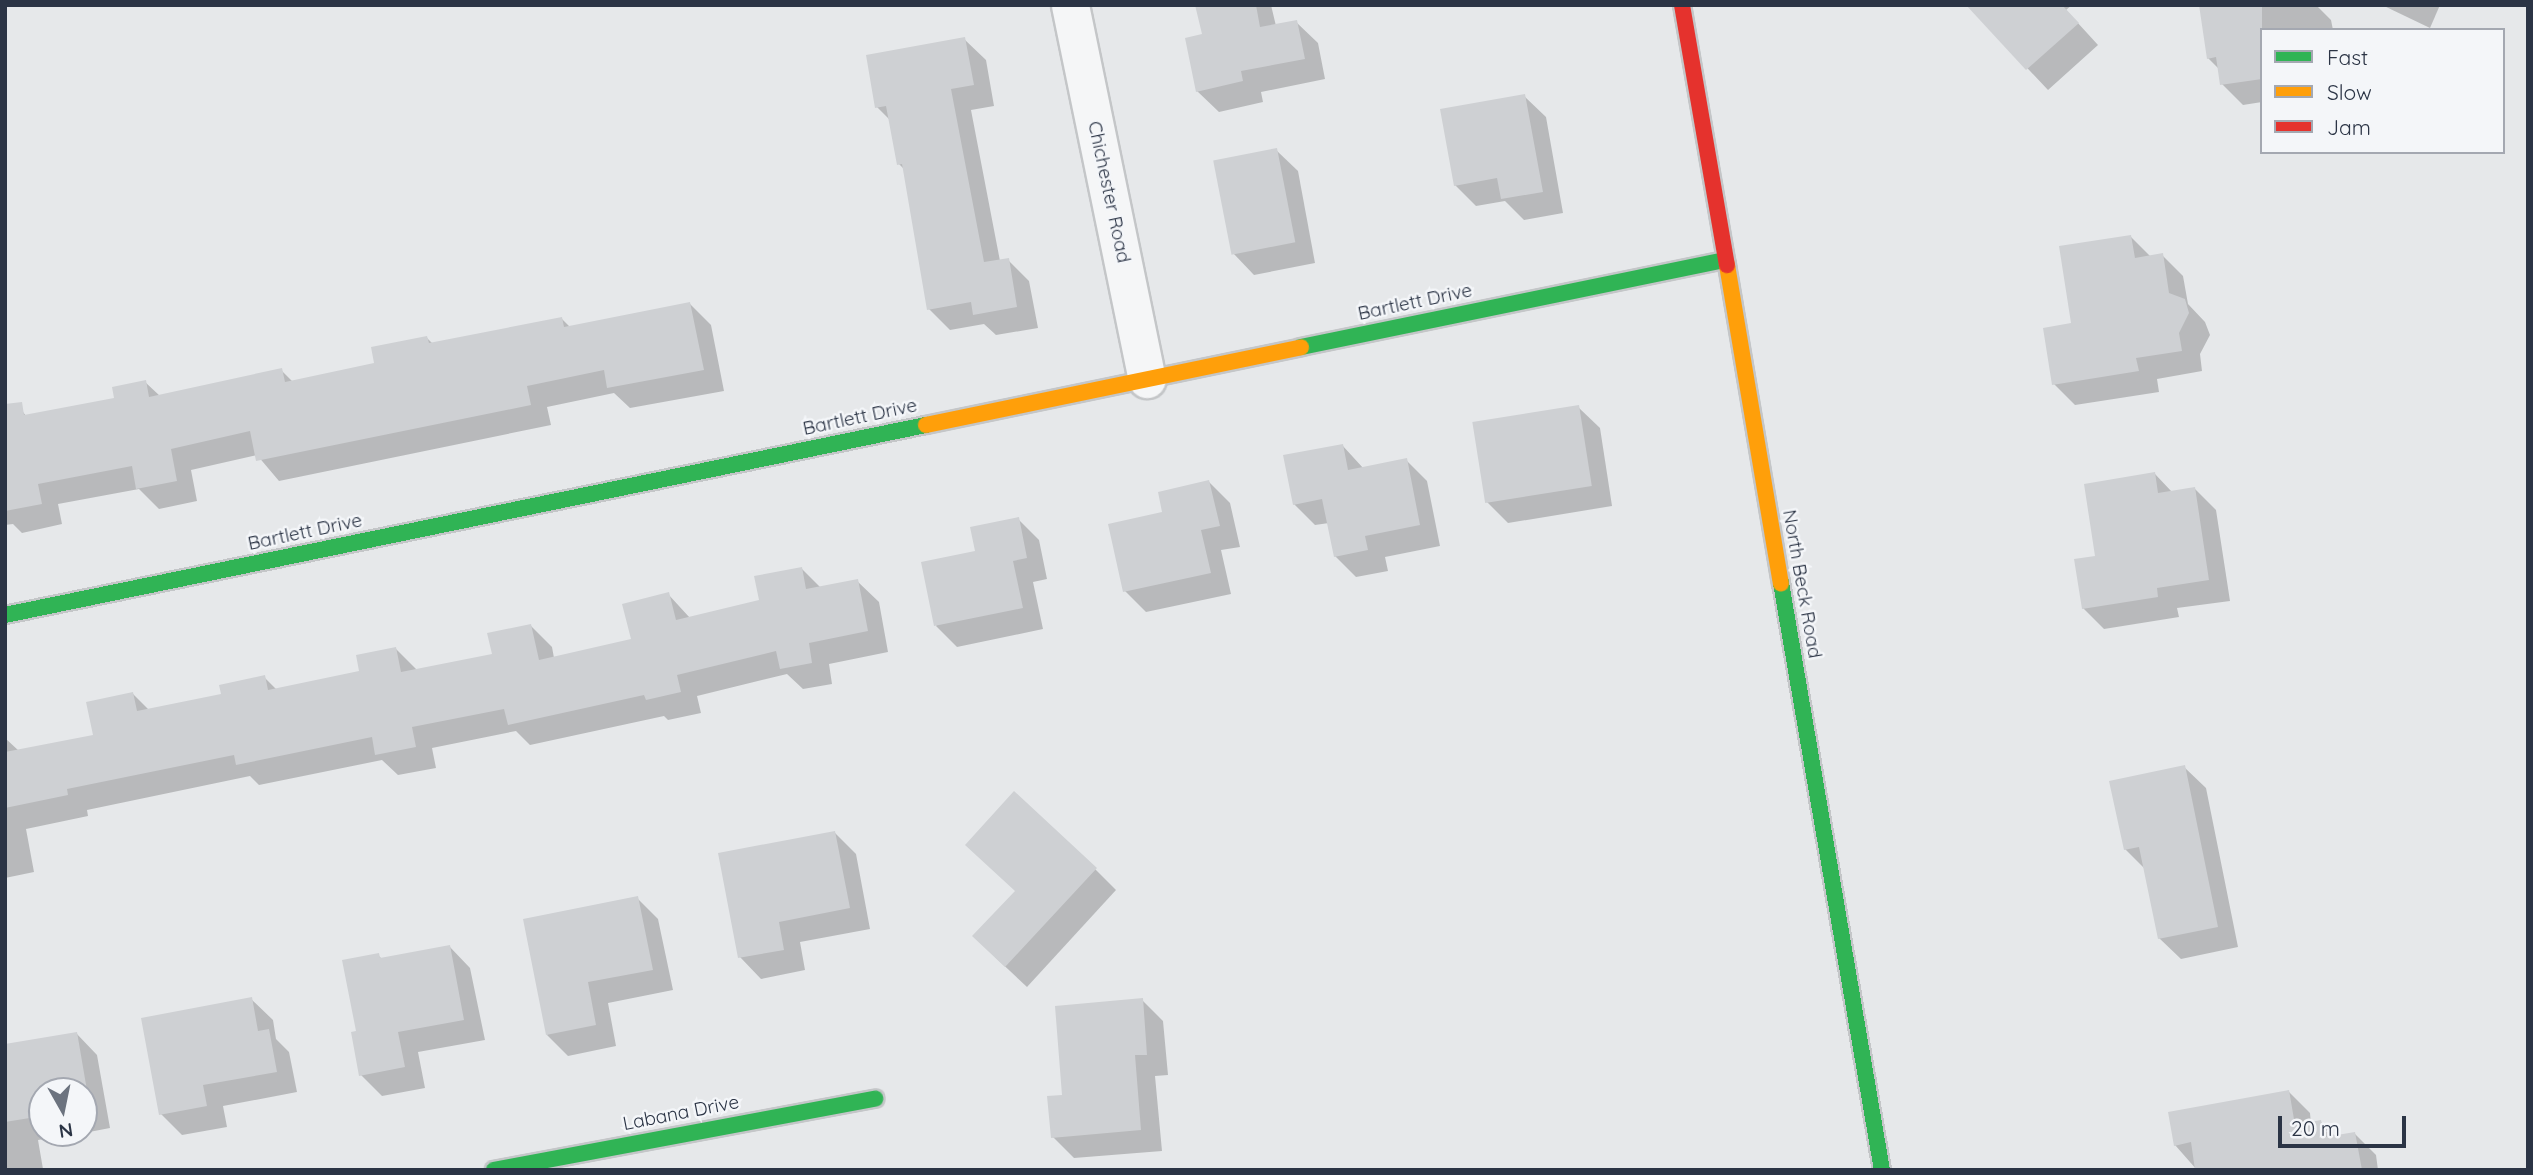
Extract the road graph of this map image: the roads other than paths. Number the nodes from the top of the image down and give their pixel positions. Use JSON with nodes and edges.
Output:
{"nodes":[{"id":1,"x":1070,"y":5,"type":"edge"},
{"id":2,"x":1682,"y":5,"type":"edge"},
{"id":3,"x":1724,"y":260,"type":"junction"},
{"id":4,"x":1147,"y":379,"type":"junction"},
{"id":5,"x":5,"y":615,"type":"edge"},
{"id":6,"x":875,"y":1098,"type":"dead end"},
{"id":7,"x":494,"y":1170,"type":"edge"},
{"id":8,"x":1882,"y":1170,"type":"edge"}],
"edges":[{"from":1,"to":4,"type":"street","name":"Chichester Road"},
{"from":2,"to":3,"type":"street","name":"North Beck Road"},
{"from":3,"to":4,"type":"street","name":"Bartlett Drive"},
{"from":3,"to":8,"type":"street","name":"North Beck Road"},
{"from":4,"to":5,"type":"street","name":"Bartlett Drive"},
{"from":6,"to":7,"type":"street","name":"Labana Drive"}]}
